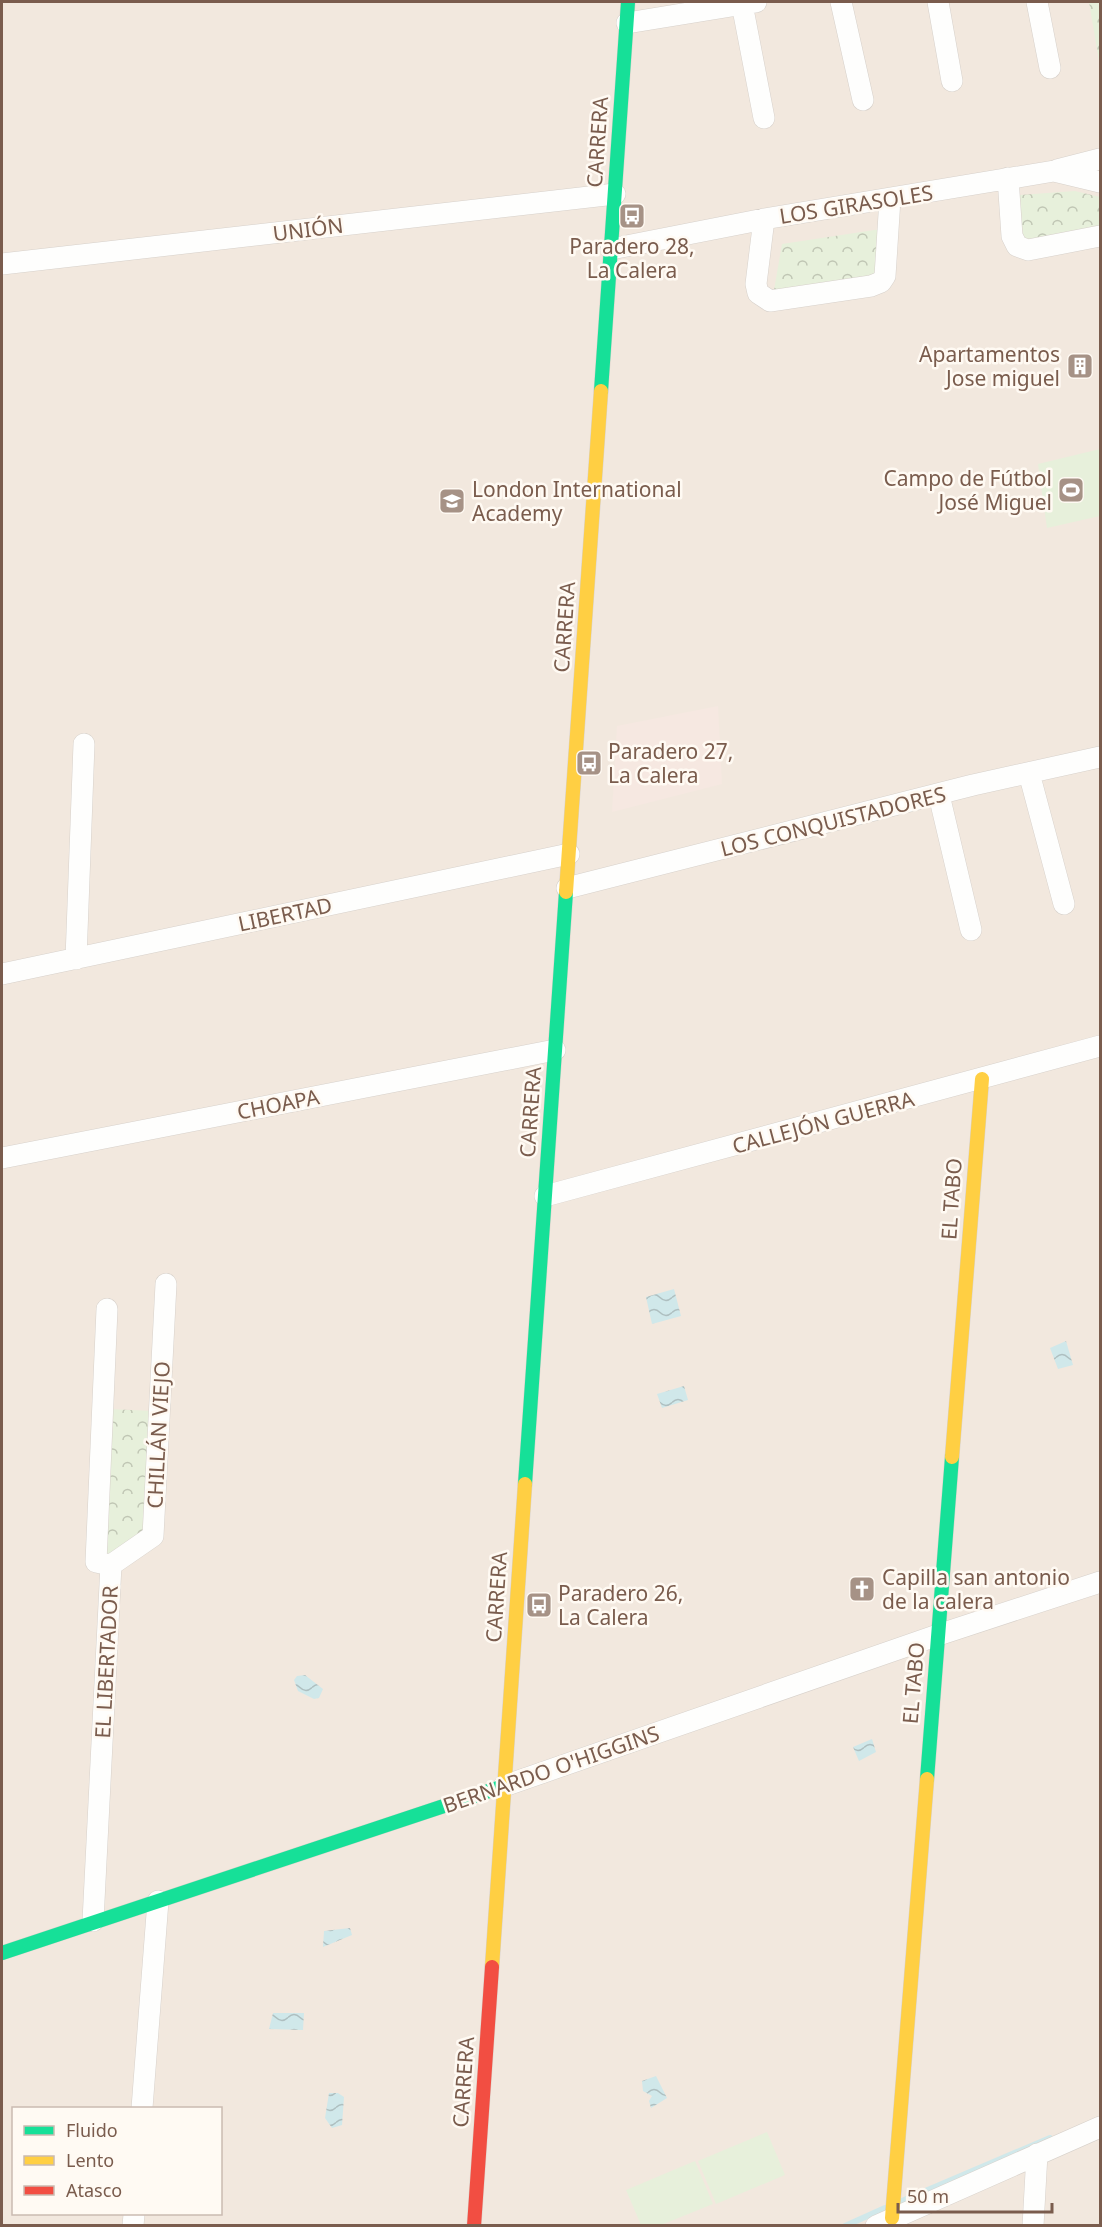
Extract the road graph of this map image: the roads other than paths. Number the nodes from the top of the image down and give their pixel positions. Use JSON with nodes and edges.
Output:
{"nodes":[{"id":1,"x":628,"y":2,"type":"edge"},
{"id":2,"x":841,"y":2,"type":"edge"},
{"id":3,"x":938,"y":2,"type":"edge"},
{"id":4,"x":1037,"y":2,"type":"edge"},
{"id":5,"x":749,"y":3,"type":"edge"},
{"id":6,"x":627,"y":23,"type":"junction"},
{"id":7,"x":1050,"y":68,"type":"dead end"},
{"id":8,"x":952,"y":81,"type":"dead end"},
{"id":9,"x":863,"y":100,"type":"dead end"},
{"id":10,"x":764,"y":118,"type":"dead end"},
{"id":11,"x":1101,"y":159,"type":"edge"},
{"id":12,"x":1054,"y":171,"type":"junction"},
{"id":13,"x":1008,"y":178,"type":"junction"},
{"id":14,"x":1101,"y":182,"type":"edge"},
{"id":15,"x":615,"y":194,"type":"junction"},
{"id":16,"x":890,"y":199,"type":"junction"},
{"id":17,"x":765,"y":219,"type":"junction"},
{"id":18,"x":1101,"y":236,"type":"edge"},
{"id":19,"x":611,"y":249,"type":"junction"},
{"id":20,"x":2,"y":264,"type":"edge"},
{"id":21,"x":84,"y":744,"type":"dead end"},
{"id":22,"x":1101,"y":757,"type":"edge"},
{"id":23,"x":1029,"y":773,"type":"junction"},
{"id":24,"x":939,"y":795,"type":"junction"},
{"id":25,"x":569,"y":854,"type":"junction"},
{"id":26,"x":567,"y":888,"type":"junction"},
{"id":27,"x":1064,"y":904,"type":"dead end"},
{"id":28,"x":971,"y":930,"type":"dead end"},
{"id":29,"x":76,"y":959,"type":"junction"},
{"id":30,"x":2,"y":974,"type":"edge"},
{"id":31,"x":1101,"y":1046,"type":"edge"},
{"id":32,"x":555,"y":1050,"type":"junction"},
{"id":33,"x":982,"y":1079,"type":"junction"},
{"id":34,"x":2,"y":1158,"type":"edge"},
{"id":35,"x":545,"y":1196,"type":"junction"},
{"id":36,"x":166,"y":1284,"type":"dead end"},
{"id":37,"x":107,"y":1309,"type":"dead end"},
{"id":38,"x":111,"y":1565,"type":"junction"},
{"id":39,"x":1101,"y":1582,"type":"edge"},
{"id":40,"x":938,"y":1635,"type":"junction"},
{"id":41,"x":504,"y":1786,"type":"junction"},
{"id":42,"x":158,"y":1900,"type":"junction"},
{"id":43,"x":93,"y":1921,"type":"junction"},
{"id":44,"x":2,"y":1953,"type":"edge"},
{"id":45,"x":142,"y":2107,"type":"edge"},
{"id":46,"x":1101,"y":2127,"type":"edge"},
{"id":47,"x":1037,"y":2154,"type":"junction"},
{"id":48,"x":884,"y":2222,"type":"edge"},
{"id":49,"x":474,"y":2226,"type":"edge"},
{"id":50,"x":1033,"y":2226,"type":"edge"}],
"edges":[{"from":1,"to":6,"type":"main road","name":"CARRERA"},
{"from":2,"to":9,"type":"street"},
{"from":3,"to":8,"type":"street"},
{"from":4,"to":7,"type":"street"},
{"from":5,"to":6,"type":"street"},
{"from":5,"to":10,"type":"street"},
{"from":6,"to":15,"type":"main road","name":"CARRERA"},
{"from":11,"to":12,"type":"street"},
{"from":12,"to":13,"type":"street","name":"LOS GIRASOLES"},
{"from":12,"to":14,"type":"street","name":"LOS GIRASOLES"},
{"from":13,"to":16,"type":"street","name":"LOS GIRASOLES"},
{"from":13,"to":18,"type":"street"},
{"from":15,"to":19,"type":"main road","name":"CARRERA"},
{"from":15,"to":20,"type":"street","name":"UNIÓN"},
{"from":16,"to":17,"type":"street","name":"LOS GIRASOLES"},
{"from":16,"to":17,"type":"street"},
{"from":17,"to":19,"type":"street","name":"LOS GIRASOLES"},
{"from":19,"to":25,"type":"main road","name":"CARRERA"},
{"from":21,"to":29,"type":"street"},
{"from":22,"to":23,"type":"street","name":"LOS CONQUISTADORES"},
{"from":23,"to":24,"type":"street","name":"LOS CONQUISTADORES"},
{"from":23,"to":27,"type":"street"},
{"from":24,"to":26,"type":"street","name":"LOS CONQUISTADORES"},
{"from":24,"to":28,"type":"street"},
{"from":25,"to":26,"type":"main road","name":"CARRERA"},
{"from":25,"to":29,"type":"street","name":"LIBERTAD"},
{"from":26,"to":32,"type":"main road","name":"CARRERA"},
{"from":29,"to":30,"type":"street","name":"LIBERTAD"},
{"from":31,"to":33,"type":"street","name":"CALLEJÓN GUERRA"},
{"from":32,"to":34,"type":"street","name":"CHOAPA"},
{"from":32,"to":35,"type":"main road","name":"CARRERA"},
{"from":33,"to":35,"type":"street","name":"CALLEJÓN GUERRA"},
{"from":33,"to":40,"type":"main road","name":"EL TABO"},
{"from":35,"to":41,"type":"main road","name":"CARRERA"},
{"from":36,"to":38,"type":"street","name":"CHILLÁN VIEJO"},
{"from":37,"to":38,"type":"street","name":"EL LIBERTADOR"},
{"from":38,"to":43,"type":"street","name":"EL LIBERTADOR"},
{"from":39,"to":40,"type":"street","name":"BERNARDO O'HIGGINS"},
{"from":40,"to":41,"type":"street","name":"BERNARDO O'HIGGINS"},
{"from":40,"to":48,"type":"main road","name":"EL TABO"},
{"from":41,"to":42,"type":"main road","name":"BERNARDO O'HIGGINS"},
{"from":41,"to":49,"type":"main road","name":"CARRERA"},
{"from":42,"to":43,"type":"main road","name":"BERNARDO O'HIGGINS"},
{"from":42,"to":45,"type":"street"},
{"from":43,"to":44,"type":"main road","name":"BERNARDO O'HIGGINS"},
{"from":46,"to":47,"type":"street"},
{"from":47,"to":48,"type":"street"},
{"from":47,"to":50,"type":"street"}]}
